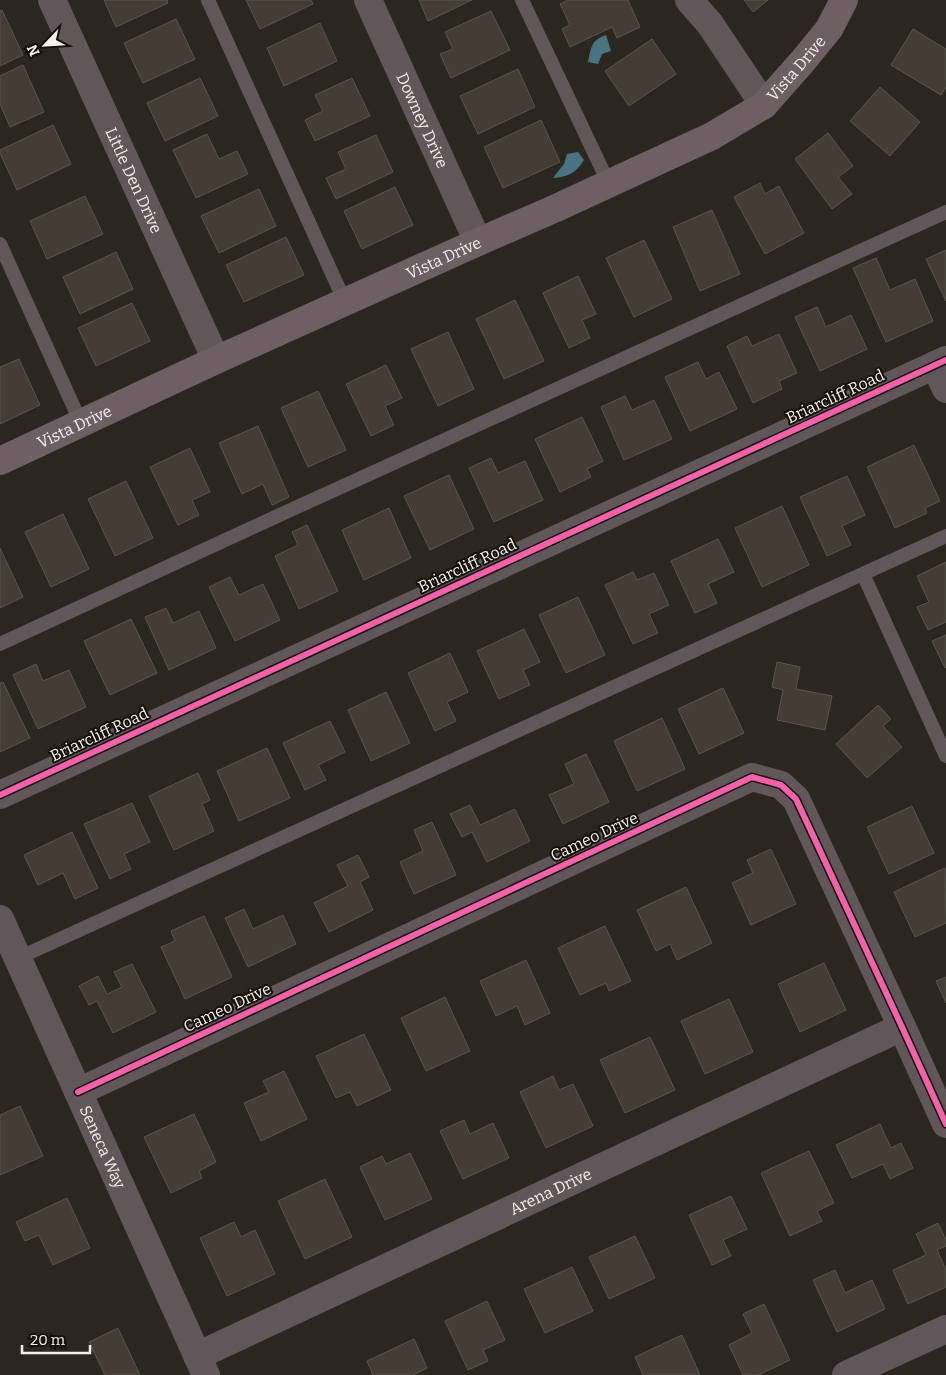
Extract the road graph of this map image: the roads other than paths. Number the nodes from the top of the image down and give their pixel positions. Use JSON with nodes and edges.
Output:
{"nodes":[{"id":1,"x":52,"y":0,"type":"edge"},
{"id":2,"x":208,"y":0,"type":"edge"},
{"id":3,"x":368,"y":0,"type":"edge"},
{"id":4,"x":522,"y":0,"type":"edge"},
{"id":5,"x":689,"y":0,"type":"edge"},
{"id":6,"x":844,"y":0,"type":"edge"},
{"id":7,"x":764,"y":105,"type":"junction"},
{"id":8,"x":609,"y":184,"type":"junction"},
{"id":9,"x":946,"y":212,"type":"edge"},
{"id":10,"x":478,"y":242,"type":"junction"},
{"id":11,"x":0,"y":244,"type":"edge"},
{"id":12,"x":345,"y":302,"type":"junction"},
{"id":13,"x":216,"y":360,"type":"junction"},
{"id":14,"x":942,"y":371,"type":"edge"},
{"id":15,"x":81,"y":423,"type":"junction"},
{"id":16,"x":0,"y":461,"type":"edge"},
{"id":17,"x":946,"y":536,"type":"edge"},
{"id":18,"x":863,"y":574,"type":"junction"},
{"id":19,"x":0,"y":644,"type":"edge"},
{"id":20,"x":946,"y":756,"type":"edge"},
{"id":21,"x":0,"y":795,"type":"edge"},
{"id":22,"x":0,"y":919,"type":"edge"},
{"id":23,"x":18,"y":958,"type":"junction"},
{"id":24,"x":902,"y":1027,"type":"junction"},
{"id":25,"x":78,"y":1092,"type":"junction"},
{"id":26,"x":946,"y":1124,"type":"edge"},
{"id":27,"x":946,"y":1329,"type":"edge"},
{"id":28,"x":202,"y":1365,"type":"edge"},
{"id":29,"x":846,"y":1375,"type":"edge"}],
"edges":[{"from":1,"to":13,"type":"street","name":"Little Den Drive"},
{"from":2,"to":12,"type":"lane"},
{"from":3,"to":10,"type":"street","name":"Downey Drive"},
{"from":4,"to":8,"type":"lane"},
{"from":5,"to":7,"type":"street"},
{"from":6,"to":7,"type":"street","name":"Vista Drive"},
{"from":7,"to":8,"type":"street","name":"Vista Drive"},
{"from":8,"to":10,"type":"street","name":"Vista Drive"},
{"from":9,"to":19,"type":"lane"},
{"from":10,"to":12,"type":"street","name":"Vista Drive"},
{"from":11,"to":15,"type":"lane"},
{"from":12,"to":13,"type":"street","name":"Vista Drive"},
{"from":13,"to":15,"type":"street","name":"Vista Drive"},
{"from":14,"to":21,"type":"street","name":"Briarcliff Road"},
{"from":15,"to":16,"type":"street","name":"Vista Drive"},
{"from":17,"to":18,"type":"lane"},
{"from":18,"to":20,"type":"lane"},
{"from":18,"to":23,"type":"lane"},
{"from":22,"to":23,"type":"street","name":"Seneca Way"},
{"from":23,"to":25,"type":"street","name":"Seneca Way"},
{"from":24,"to":25,"type":"street","name":"Cameo Drive"},
{"from":24,"to":26,"type":"street","name":"Cameo Drive"},
{"from":24,"to":28,"type":"street","name":"Arena Drive"},
{"from":25,"to":28,"type":"street","name":"Seneca Way"},
{"from":27,"to":29,"type":"street"}]}
